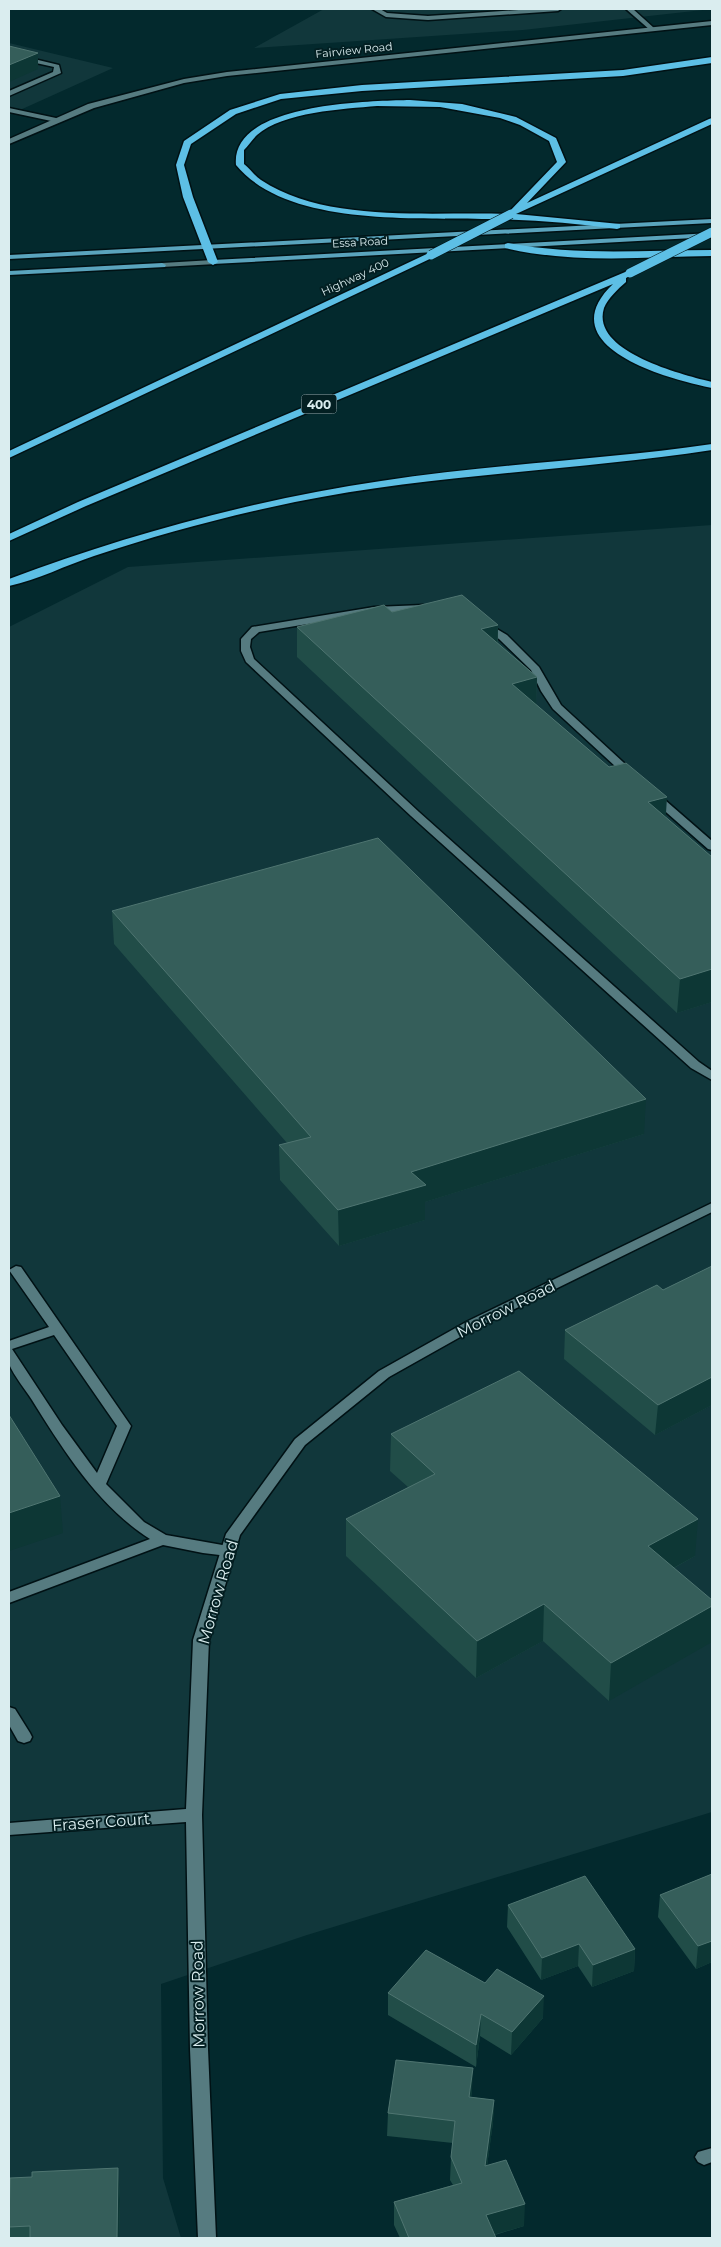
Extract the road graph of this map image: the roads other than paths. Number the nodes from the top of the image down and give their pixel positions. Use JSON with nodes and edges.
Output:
{"nodes":[{"id":1,"x":375,"y":9,"type":"edge"},
{"id":2,"x":546,"y":9,"type":"edge"},
{"id":3,"x":558,"y":9,"type":"edge"},
{"id":4,"x":629,"y":9,"type":"edge"},
{"id":5,"x":712,"y":23,"type":"edge"},
{"id":6,"x":652,"y":30,"type":"junction"},
{"id":7,"x":9,"y":55,"type":"edge"},
{"id":8,"x":712,"y":60,"type":"edge"},
{"id":9,"x":9,"y":94,"type":"edge"},
{"id":10,"x":9,"y":110,"type":"edge"},
{"id":11,"x":56,"y":120,"type":"junction"},
{"id":12,"x":712,"y":121,"type":"edge"},
{"id":13,"x":9,"y":142,"type":"edge"},
{"id":14,"x":511,"y":214,"type":"junction"},
{"id":15,"x":712,"y":221,"type":"edge"},
{"id":16,"x":617,"y":226,"type":"junction"},
{"id":17,"x":712,"y":233,"type":"edge"},
{"id":18,"x":206,"y":246,"type":"junction"},
{"id":19,"x":508,"y":246,"type":"junction"},
{"id":20,"x":712,"y":252,"type":"edge"},
{"id":21,"x":9,"y":257,"type":"edge"},
{"id":22,"x":213,"y":262,"type":"junction"},
{"id":23,"x":162,"y":265,"type":"joint"},
{"id":24,"x":9,"y":273,"type":"edge"},
{"id":25,"x":630,"y":273,"type":"junction"},
{"id":26,"x":712,"y":385,"type":"edge"},
{"id":27,"x":712,"y":447,"type":"edge"},
{"id":28,"x":9,"y":455,"type":"edge"},
{"id":29,"x":9,"y":538,"type":"edge"},
{"id":30,"x":9,"y":583,"type":"edge"},
{"id":31,"x":438,"y":610,"type":"edge"},
{"id":32,"x":477,"y":620,"type":"edge"},
{"id":33,"x":712,"y":847,"type":"edge"},
{"id":34,"x":712,"y":1076,"type":"edge"},
{"id":35,"x":712,"y":1207,"type":"edge"},
{"id":36,"x":16,"y":1270,"type":"dead end"},
{"id":37,"x":58,"y":1329,"type":"junction"},
{"id":38,"x":9,"y":1346,"type":"edge"},
{"id":39,"x":9,"y":1353,"type":"edge"},
{"id":40,"x":99,"y":1484,"type":"junction"},
{"id":41,"x":162,"y":1540,"type":"junction"},
{"id":42,"x":228,"y":1551,"type":"junction"},
{"id":43,"x":9,"y":1598,"type":"edge"},
{"id":44,"x":9,"y":1713,"type":"edge"},
{"id":45,"x":24,"y":1738,"type":"dead end"},
{"id":46,"x":194,"y":1815,"type":"junction"},
{"id":47,"x":9,"y":1829,"type":"edge"},
{"id":48,"x":207,"y":2238,"type":"edge"}],
"edges":[{"from":1,"to":2,"type":"street"},
{"from":2,"to":3,"type":"street"},
{"from":4,"to":6,"type":"street"},
{"from":5,"to":6,"type":"street","name":"Fairview Road"},
{"from":6,"to":11,"type":"street","name":"Fairview Road"},
{"from":7,"to":9,"type":"street"},
{"from":8,"to":18,"type":"highway"},
{"from":10,"to":11,"type":"street"},
{"from":11,"to":13,"type":"street","name":"Fairview Road"},
{"from":12,"to":14,"type":"highway","name":"Highway 400"},
{"from":14,"to":16,"type":"highway"},
{"from":14,"to":28,"type":"highway","name":"Highway 400","bridge":true},
{"from":15,"to":16,"type":"main road","name":"Essa Road"},
{"from":16,"to":18,"type":"main road","name":"Essa Road"},
{"from":17,"to":19,"type":"main road","name":"Essa Road"},
{"from":17,"to":25,"type":"highway","number":"400","bridge":true},
{"from":18,"to":21,"type":"main road","name":"Essa Road"},
{"from":18,"to":22,"type":"highway"},
{"from":19,"to":20,"type":"highway"},
{"from":19,"to":22,"type":"main road","name":"Essa Road"},
{"from":22,"to":23,"type":"street","name":"Essa Road"},
{"from":23,"to":24,"type":"main road","name":"Essa Road"},
{"from":25,"to":26,"type":"highway"},
{"from":25,"to":29,"type":"highway","number":"400"},
{"from":27,"to":30,"type":"highway"},
{"from":31,"to":34,"type":"street"},
{"from":32,"to":33,"type":"street"},
{"from":35,"to":42,"type":"street","name":"Morrow Road"},
{"from":36,"to":37,"type":"street"},
{"from":37,"to":38,"type":"street"},
{"from":37,"to":40,"type":"street"},
{"from":39,"to":40,"type":"street"},
{"from":40,"to":41,"type":"street"},
{"from":41,"to":42,"type":"street"},
{"from":41,"to":43,"type":"street"},
{"from":42,"to":46,"type":"street","name":"Morrow Road"},
{"from":44,"to":45,"type":"street"},
{"from":46,"to":47,"type":"street","name":"Fraser Court"},
{"from":46,"to":48,"type":"street","name":"Morrow Road"}]}
